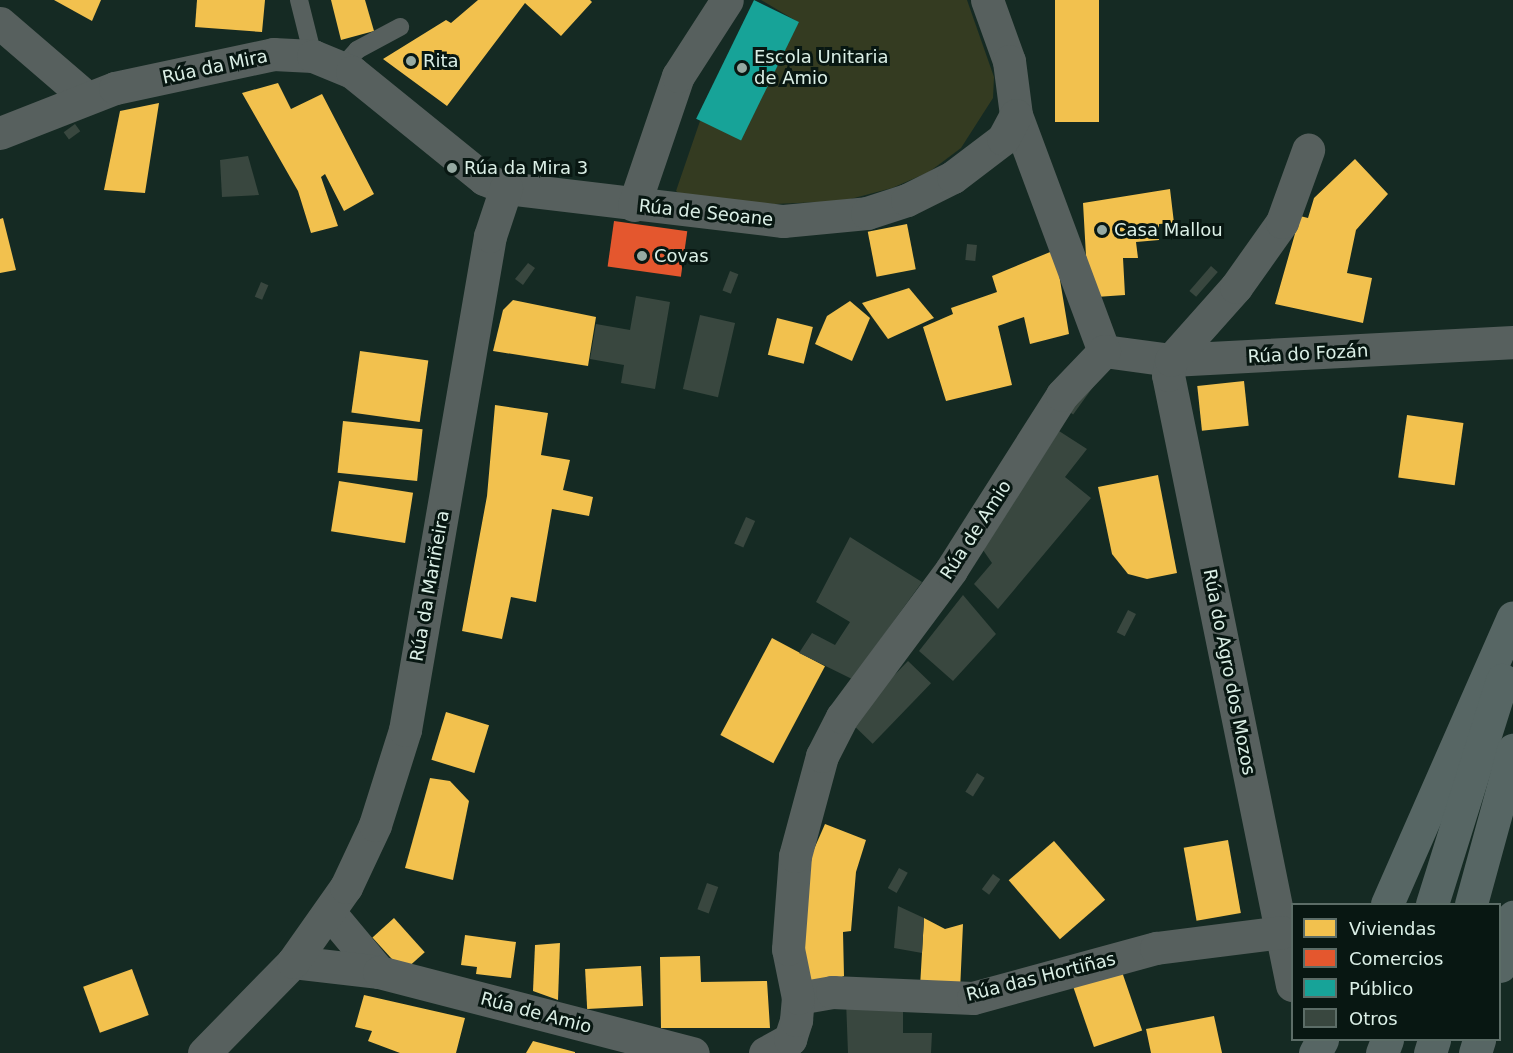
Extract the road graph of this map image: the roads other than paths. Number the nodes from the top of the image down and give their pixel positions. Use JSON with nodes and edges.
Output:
{"nodes":[{"id":1,"x":299,"y":0,"type":"edge"},
{"id":2,"x":727,"y":0,"type":"edge"},
{"id":3,"x":987,"y":0,"type":"edge"},
{"id":4,"x":0,"y":23,"type":"edge"},
{"id":5,"x":400,"y":27,"type":"dead end"},
{"id":6,"x":327,"y":62,"type":"junction"},
{"id":7,"x":85,"y":96,"type":"junction"},
{"id":8,"x":1016,"y":115,"type":"junction"},
{"id":9,"x":0,"y":134,"type":"edge"},
{"id":10,"x":1308,"y":150,"type":"dead end"},
{"id":11,"x":506,"y":188,"type":"junction"},
{"id":12,"x":634,"y":205,"type":"junction"},
{"id":13,"x":1513,"y":342,"type":"edge"},
{"id":14,"x":1104,"y":351,"type":"junction"},
{"id":15,"x":1171,"y":360,"type":"junction"},
{"id":16,"x":1513,"y":616,"type":"edge"},
{"id":17,"x":1513,"y":641,"type":"edge"},
{"id":18,"x":1513,"y":750,"type":"edge"},
{"id":19,"x":1387,"y":903,"type":"edge"},
{"id":20,"x":1432,"y":903,"type":"edge"},
{"id":21,"x":1471,"y":903,"type":"edge"},
{"id":22,"x":329,"y":912,"type":"junction"},
{"id":23,"x":1513,"y":917,"type":"edge"},
{"id":24,"x":1282,"y":932,"type":"junction"},
{"id":25,"x":293,"y":962,"type":"junction"},
{"id":26,"x":1501,"y":962,"type":"edge"},
{"id":27,"x":379,"y":972,"type":"junction"},
{"id":28,"x":1291,"y":975,"type":"edge"},
{"id":29,"x":798,"y":998,"type":"junction"},
{"id":30,"x":784,"y":1048,"type":"edge"},
{"id":31,"x":204,"y":1053,"type":"edge"},
{"id":32,"x":693,"y":1053,"type":"edge"}],
"edges":[{"from":1,"to":6,"type":"lane"},
{"from":2,"to":12,"type":"street"},
{"from":3,"to":8,"type":"street"},
{"from":4,"to":7,"type":"street"},
{"from":5,"to":6,"type":"lane"},
{"from":6,"to":7,"type":"street","name":"Rúa da Mira"},
{"from":6,"to":11,"type":"street"},
{"from":7,"to":9,"type":"street","name":"Rúa da Mira"},
{"from":8,"to":12,"type":"street","name":"Rúa de Seoane"},
{"from":8,"to":14,"type":"street"},
{"from":10,"to":15,"type":"street"},
{"from":11,"to":12,"type":"street","name":"Rúa de Seoane"},
{"from":11,"to":22,"type":"street","name":"Rúa da Mariñeira"},
{"from":13,"to":15,"type":"street","name":"Rúa do Fozán"},
{"from":14,"to":15,"type":"street","name":"Rúa do Fozán"},
{"from":14,"to":29,"type":"street","name":"Rúa de Amio"},
{"from":15,"to":24,"type":"street","name":"Rúa do Agro dos Mozos"},
{"from":16,"to":19,"type":"highway"},
{"from":17,"to":20,"type":"highway"},
{"from":18,"to":21,"type":"highway"},
{"from":22,"to":25,"type":"street","name":"Rúa da Mariñeira"},
{"from":22,"to":27,"type":"street"},
{"from":23,"to":26,"type":"highway"},
{"from":24,"to":28,"type":"street","name":"Rúa do Agro dos Mozos"},
{"from":24,"to":29,"type":"street","name":"Rúa das Hortiñas"},
{"from":25,"to":27,"type":"street","name":"Rúa de Amio"},
{"from":25,"to":31,"type":"street","name":"Rúa da Mariñeira"},
{"from":27,"to":32,"type":"street","name":"Rúa de Amio"},
{"from":29,"to":30,"type":"street","name":"Rúa de Amio"}]}
